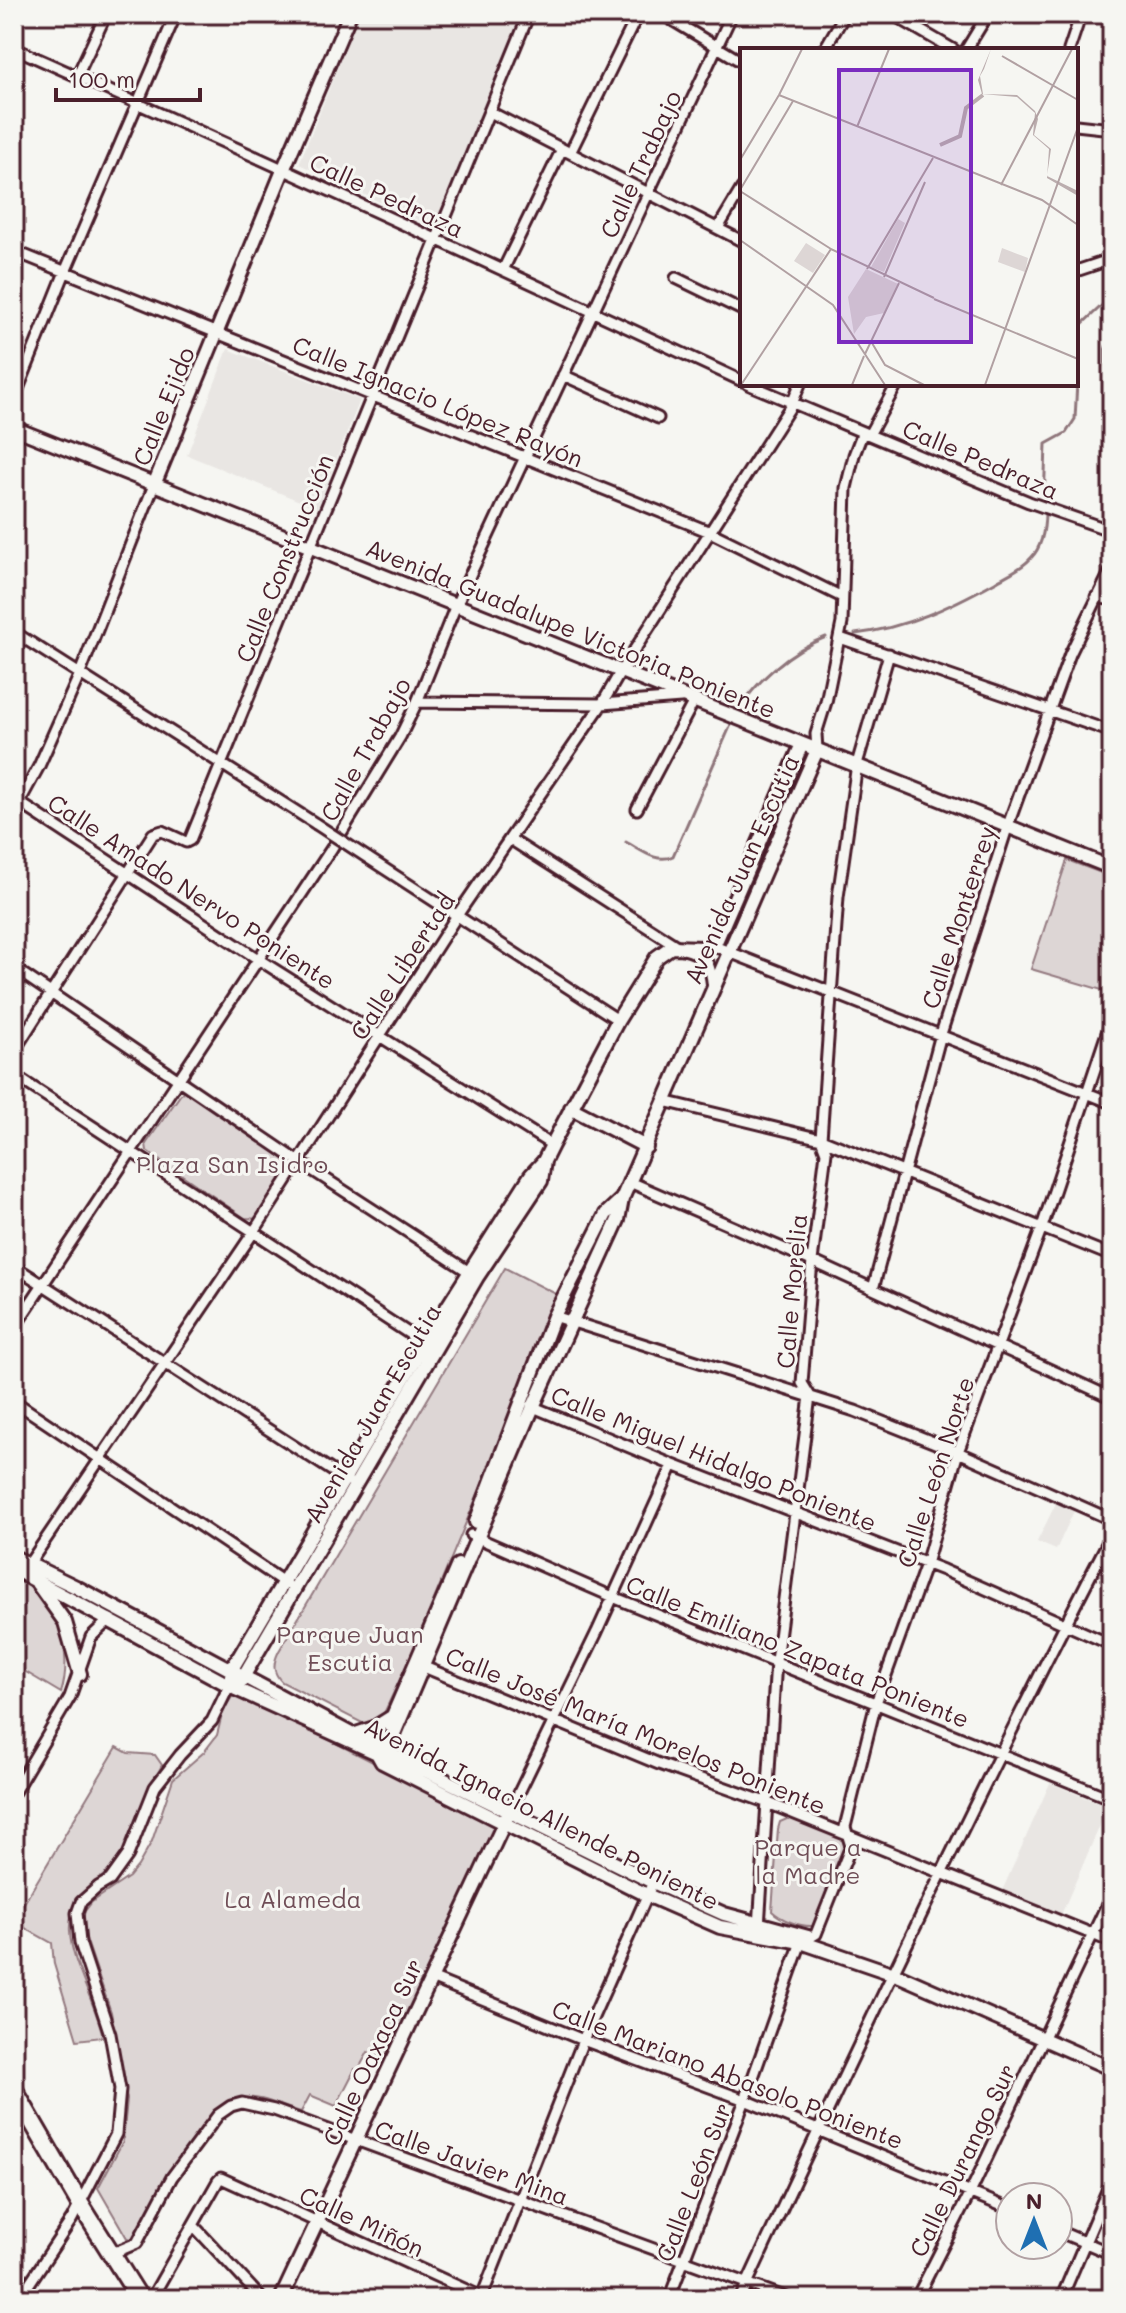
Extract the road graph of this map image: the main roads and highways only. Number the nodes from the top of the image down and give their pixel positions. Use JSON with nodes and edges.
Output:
{"nodes":[{"id":1,"x":347,"y":15,"type":"edge"},
{"id":2,"x":14,"y":428,"type":"edge"},
{"id":3,"x":154,"y":485,"type":"junction"},
{"id":4,"x":802,"y":744,"type":"junction"},
{"id":5,"x":817,"y":750,"type":"junction"},
{"id":6,"x":1112,"y":868,"type":"edge"},
{"id":7,"x":571,"y":1108,"type":"junction"},
{"id":8,"x":646,"y":1147,"type":"junction"},
{"id":9,"x":622,"y":1199,"type":"junction"},
{"id":10,"x":528,"y":1404,"type":"junction"},
{"id":11,"x":14,"y":1557,"type":"edge"},
{"id":12,"x":14,"y":1569,"type":"edge"},
{"id":13,"x":35,"y":1580,"type":"junction"},
{"id":14,"x":289,"y":1585,"type":"junction"},
{"id":15,"x":253,"y":1661,"type":"junction"},
{"id":16,"x":420,"y":1662,"type":"junction"},
{"id":17,"x":232,"y":1669,"type":"junction"},
{"id":18,"x":80,"y":1674,"type":"road end"},
{"id":19,"x":244,"y":1676,"type":"junction"},
{"id":20,"x":261,"y":1684,"type":"junction"},
{"id":21,"x":233,"y":1686,"type":"junction"},
{"id":22,"x":393,"y":1716,"type":"junction"},
{"id":23,"x":353,"y":1735,"type":"junction"},
{"id":24,"x":382,"y":1752,"type":"junction"},
{"id":25,"x":507,"y":1818,"type":"junction"},
{"id":26,"x":759,"y":1929,"type":"junction"},
{"id":27,"x":1112,"y":2069,"type":"edge"},
{"id":28,"x":14,"y":2090,"type":"edge"},
{"id":29,"x":140,"y":2299,"type":"edge"},
{"id":30,"x":281,"y":2299,"type":"edge"}],
"edges":[{"from":1,"to":3,"type":"main road","name":"Calle Ejido"},
{"from":2,"to":3,"type":"main road","name":"Avenida Guadalupe Victoria Poniente"},
{"from":3,"to":4,"type":"main road","name":"Avenida Guadalupe Victoria Poniente"},
{"from":4,"to":5,"type":"main road","name":"Avenida Guadalupe Victoria Poniente"},
{"from":4,"to":7,"type":"main road","name":"Avenida Juan Escutia"},
{"from":5,"to":6,"type":"main road","name":"Avenida Guadalupe Victoria Poniente"},
{"from":5,"to":8,"type":"main road","name":"Avenida Juan Escutia"},
{"from":7,"to":8,"type":"main road"},
{"from":7,"to":14,"type":"main road","name":"Avenida Juan Escutia"},
{"from":8,"to":9,"type":"main road","name":"Avenida Juan Escutia"},
{"from":9,"to":10,"type":"main road","name":"Avenida Juan Escutia"},
{"from":9,"to":10,"type":"main road","name":"Avenida Juan Escutia"},
{"from":10,"to":16,"type":"main road","name":"Avenida Juan Escutia"},
{"from":11,"to":17,"type":"main road","name":"Avenida Ignacio Allende Poniente"},
{"from":12,"to":13,"type":"main road","name":"Avenida Ignacio Allende Poniente"},
{"from":13,"to":18,"type":"main road"},
{"from":13,"to":21,"type":"main road","name":"Avenida Ignacio Allende Poniente"},
{"from":14,"to":15,"type":"main road","name":"Avenida Juan Escutia"},
{"from":14,"to":17,"type":"main road","name":"Avenida Juan Escutia"},
{"from":15,"to":19,"type":"main road","name":"Avenida Juan Escutia"},
{"from":15,"to":20,"type":"main road"},
{"from":16,"to":22,"type":"main road","name":"Avenida Juan Escutia"},
{"from":16,"to":24,"type":"main road","name":"Avenida Juan Escutia"},
{"from":17,"to":19,"type":"main road","name":"Avenida Ignacio Allende Poniente"},
{"from":17,"to":21,"type":"main road","name":"Avenida Juan Escutia"},
{"from":19,"to":20,"type":"main road","name":"Avenida Ignacio Allende Poniente"},
{"from":19,"to":21,"type":"main road","name":"Avenida Juan Escutia"},
{"from":20,"to":23,"type":"main road","name":"Avenida Ignacio Allende Poniente"},
{"from":21,"to":24,"type":"main road","name":"Avenida Ignacio Allende Poniente"},
{"from":22,"to":23,"type":"main road"},
{"from":22,"to":24,"type":"main road","name":"Avenida Juan Escutia"},
{"from":23,"to":24,"type":"main road","name":"Avenida Ignacio Allende Poniente"},
{"from":24,"to":25,"type":"main road","name":"Avenida Ignacio Allende Poniente"},
{"from":25,"to":26,"type":"main road","name":"Avenida Ignacio Allende Poniente"},
{"from":25,"to":26,"type":"main road","name":"Avenida Ignacio Allende Poniente"},
{"from":25,"to":30,"type":"main road","name":"Calle Oaxaca Sur"},
{"from":26,"to":27,"type":"main road","name":"Avenida Ignacio Allende Poniente"},
{"from":28,"to":29,"type":"highway"}]}
